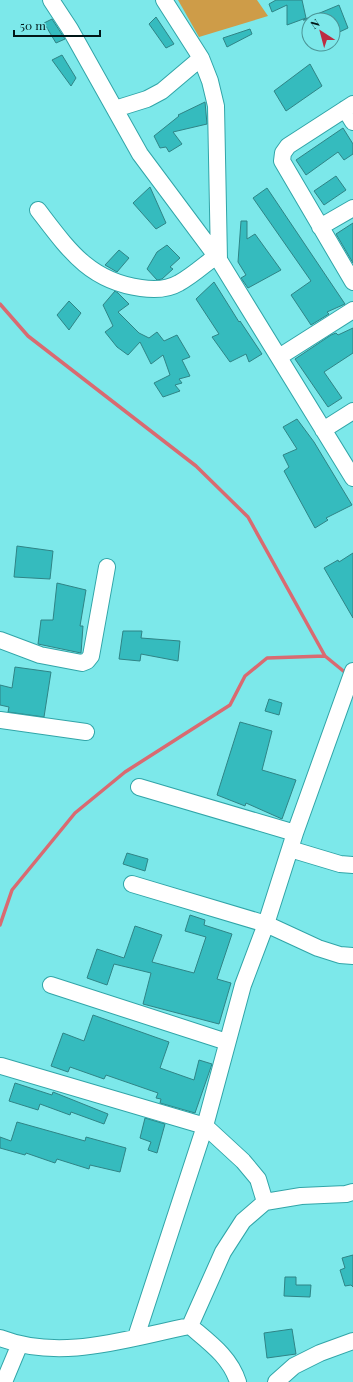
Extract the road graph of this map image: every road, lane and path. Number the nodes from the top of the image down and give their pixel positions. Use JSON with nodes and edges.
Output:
{"nodes":[{"id":1,"x":51,"y":0,"type":"edge"},
{"id":2,"x":164,"y":0,"type":"edge"},
{"id":3,"x":201,"y":58,"type":"junction"},
{"id":4,"x":115,"y":109,"type":"junction"},
{"id":5,"x":350,"y":112,"type":"edge"},
{"id":6,"x":353,"y":208,"type":"edge"},
{"id":7,"x":38,"y":210,"type":"dead end"},
{"id":8,"x":320,"y":227,"type":"junction"},
{"id":9,"x":218,"y":258,"type":"junction"},
{"id":10,"x":353,"y":282,"type":"edge"},
{"id":11,"x":353,"y":310,"type":"edge"},
{"id":12,"x":279,"y":358,"type":"junction"},
{"id":13,"x":353,"y":411,"type":"edge"},
{"id":14,"x":323,"y":430,"type":"junction"},
{"id":15,"x":353,"y":478,"type":"edge"},
{"id":16,"x":107,"y":567,"type":"dead end"},
{"id":17,"x":0,"y":640,"type":"edge"},
{"id":18,"x":353,"y":671,"type":"edge"},
{"id":19,"x":0,"y":720,"type":"edge"},
{"id":20,"x":86,"y":732,"type":"dead end"},
{"id":21,"x":139,"y":787,"type":"dead end"},
{"id":22,"x":295,"y":833,"type":"junction"},
{"id":23,"x":290,"y":849,"type":"junction"},
{"id":24,"x":353,"y":865,"type":"edge"},
{"id":25,"x":132,"y":884,"type":"dead end"},
{"id":26,"x":266,"y":924,"type":"junction"},
{"id":27,"x":353,"y":956,"type":"edge"},
{"id":28,"x":51,"y":985,"type":"dead end"},
{"id":29,"x":227,"y":1042,"type":"junction"},
{"id":30,"x":1,"y":1066,"type":"edge"},
{"id":31,"x":204,"y":1126,"type":"junction"},
{"id":32,"x":353,"y":1192,"type":"edge"},
{"id":33,"x":265,"y":1202,"type":"junction"},
{"id":34,"x":190,"y":1326,"type":"junction"},
{"id":35,"x":136,"y":1337,"type":"junction"},
{"id":36,"x":0,"y":1338,"type":"edge"},
{"id":37,"x":353,"y":1341,"type":"edge"},
{"id":38,"x":19,"y":1346,"type":"junction"},
{"id":39,"x":4,"y":1382,"type":"edge"},
{"id":40,"x":238,"y":1382,"type":"edge"},
{"id":41,"x":276,"y":1382,"type":"edge"}],
"edges":[{"from":1,"to":4,"type":"street"},
{"from":2,"to":3,"type":"street"},
{"from":3,"to":4,"type":"street"},
{"from":3,"to":9,"type":"street"},
{"from":4,"to":9,"type":"street"},
{"from":5,"to":8,"type":"street"},
{"from":6,"to":8,"type":"street"},
{"from":7,"to":9,"type":"street"},
{"from":8,"to":10,"type":"street"},
{"from":9,"to":12,"type":"street"},
{"from":11,"to":12,"type":"street"},
{"from":12,"to":14,"type":"street"},
{"from":13,"to":14,"type":"street"},
{"from":14,"to":15,"type":"street"},
{"from":16,"to":17,"type":"street"},
{"from":18,"to":22,"type":"street"},
{"from":19,"to":20,"type":"street"},
{"from":21,"to":22,"type":"street"},
{"from":22,"to":23,"type":"street"},
{"from":23,"to":24,"type":"street"},
{"from":23,"to":26,"type":"street"},
{"from":25,"to":26,"type":"street"},
{"from":26,"to":27,"type":"street"},
{"from":26,"to":29,"type":"street"},
{"from":28,"to":29,"type":"street"},
{"from":29,"to":31,"type":"street"},
{"from":30,"to":31,"type":"street"},
{"from":31,"to":33,"type":"street"},
{"from":31,"to":35,"type":"street"},
{"from":32,"to":33,"type":"street"},
{"from":33,"to":34,"type":"street"},
{"from":34,"to":35,"type":"street"},
{"from":34,"to":40,"type":"street"},
{"from":35,"to":38,"type":"street"},
{"from":36,"to":38,"type":"street"},
{"from":37,"to":41,"type":"street"},
{"from":38,"to":39,"type":"street"}]}
